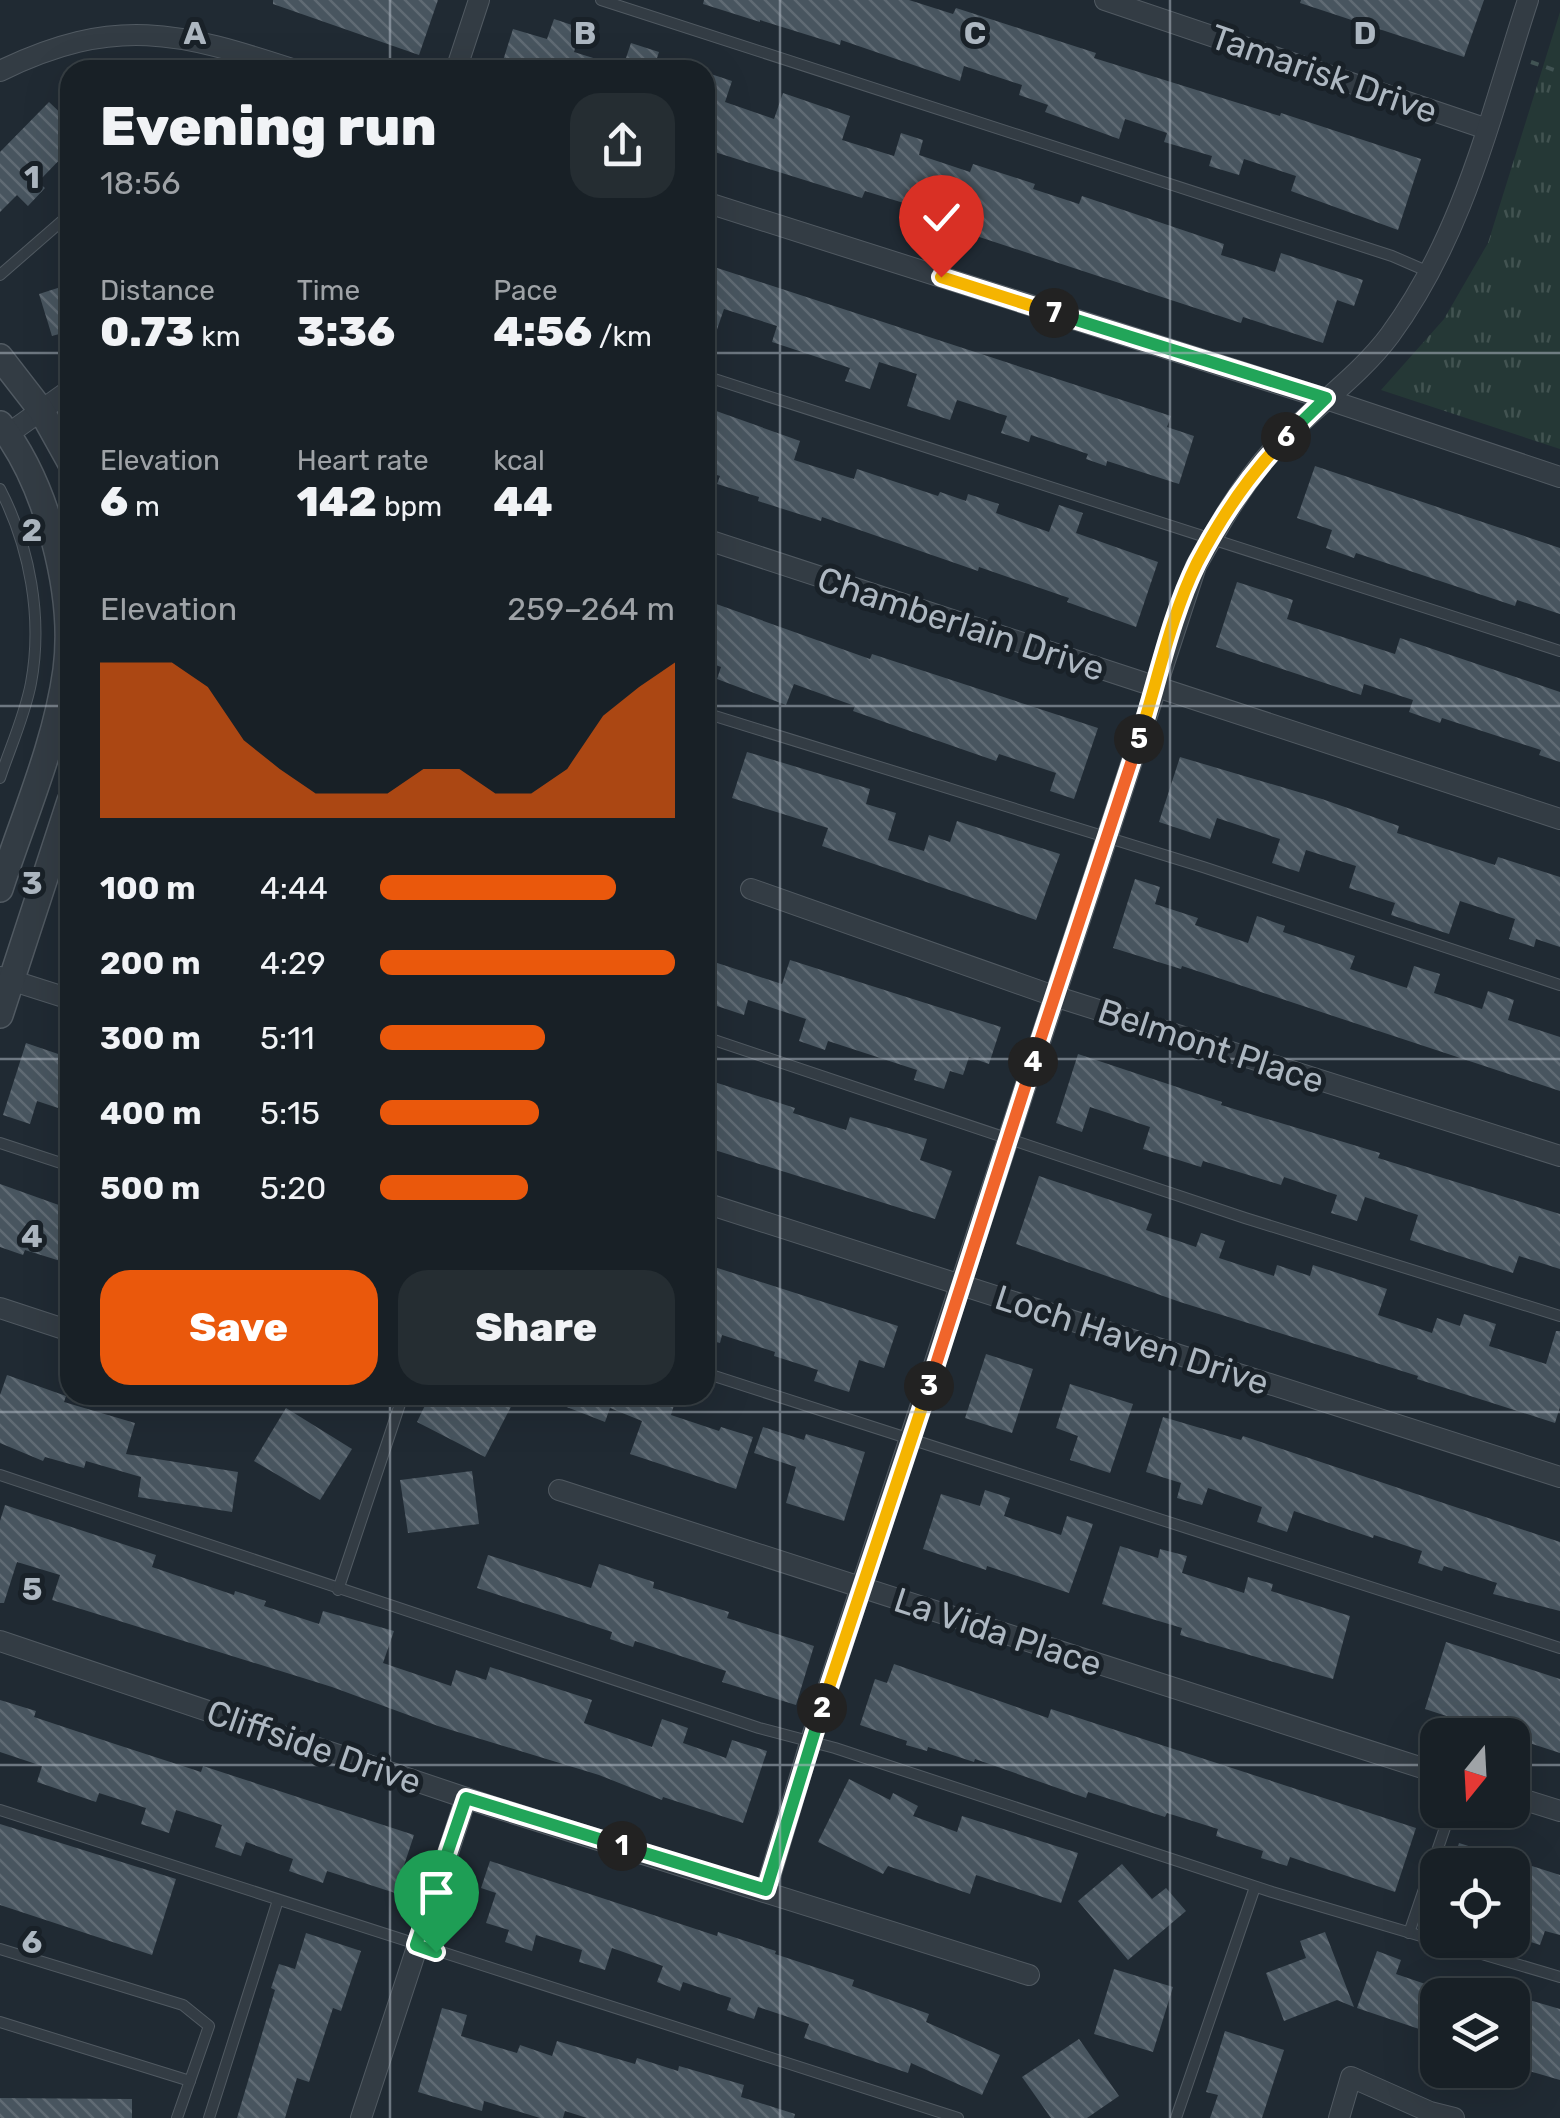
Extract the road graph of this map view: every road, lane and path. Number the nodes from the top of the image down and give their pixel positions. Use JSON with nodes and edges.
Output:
{"nodes":[{"id":1,"x":480,"y":0,"type":"edge"},
{"id":2,"x":602,"y":0,"type":"edge"},
{"id":3,"x":1105,"y":0,"type":"edge"},
{"id":4,"x":1528,"y":0,"type":"edge"},
{"id":5,"x":1510,"y":54,"type":"junction"},
{"id":6,"x":264,"y":60,"type":"edge"},
{"id":7,"x":459,"y":60,"type":"edge"},
{"id":8,"x":0,"y":71,"type":"edge"},
{"id":9,"x":1560,"y":72,"type":"edge"},
{"id":10,"x":1488,"y":129,"type":"junction"},
{"id":11,"x":715,"y":205,"type":"edge"},
{"id":12,"x":60,"y":223,"type":"edge"},
{"id":13,"x":1430,"y":272,"type":"junction"},
{"id":14,"x":0,"y":275,"type":"edge"},
{"id":15,"x":0,"y":357,"type":"edge"},
{"id":16,"x":715,"y":379,"type":"edge"},
{"id":17,"x":60,"y":397,"type":"edge"},
{"id":18,"x":1326,"y":398,"type":"junction"},
{"id":19,"x":41,"y":410,"type":"junction"},
{"id":20,"x":4,"y":429,"type":"edge"},
{"id":21,"x":60,"y":444,"type":"edge"},
{"id":22,"x":1560,"y":477,"type":"edge"},
{"id":23,"x":0,"y":489,"type":"edge"},
{"id":24,"x":1212,"y":537,"type":"junction"},
{"id":25,"x":715,"y":542,"type":"edge"},
{"id":26,"x":60,"y":565,"type":"edge"},
{"id":27,"x":1560,"y":652,"type":"edge"},
{"id":28,"x":1156,"y":687,"type":"junction"},
{"id":29,"x":60,"y":700,"type":"edge"},
{"id":30,"x":715,"y":716,"type":"edge"},
{"id":31,"x":0,"y":778,"type":"edge"},
{"id":32,"x":1560,"y":819,"type":"edge"},
{"id":33,"x":1108,"y":839,"type":"junction"},
{"id":34,"x":60,"y":847,"type":"edge"},
{"id":35,"x":752,"y":888,"type":"dead end"},
{"id":36,"x":0,"y":889,"type":"edge"},
{"id":37,"x":6,"y":979,"type":"edge"},
{"id":38,"x":1560,"y":984,"type":"edge"},
{"id":39,"x":1054,"y":996,"type":"junction"},
{"id":40,"x":60,"y":997,"type":"edge"},
{"id":41,"x":0,"y":1014,"type":"edge"},
{"id":42,"x":715,"y":1040,"type":"edge"},
{"id":43,"x":1009,"y":1137,"type":"junction"},
{"id":44,"x":0,"y":1142,"type":"edge"},
{"id":45,"x":1560,"y":1156,"type":"edge"},
{"id":46,"x":60,"y":1163,"type":"edge"},
{"id":47,"x":715,"y":1206,"type":"edge"},
{"id":48,"x":962,"y":1286,"type":"junction"},
{"id":49,"x":0,"y":1308,"type":"edge"},
{"id":50,"x":1560,"y":1316,"type":"edge"},
{"id":51,"x":60,"y":1328,"type":"edge"},
{"id":52,"x":715,"y":1376,"type":"edge"},
{"id":53,"x":400,"y":1405,"type":"edge"},
{"id":54,"x":912,"y":1440,"type":"junction"},
{"id":55,"x":0,"y":1476,"type":"edge"},
{"id":56,"x":1560,"y":1478,"type":"edge"},
{"id":57,"x":558,"y":1490,"type":"dead end"},
{"id":58,"x":862,"y":1588,"type":"junction"},
{"id":59,"x":338,"y":1590,"type":"junction"},
{"id":60,"x":0,"y":1641,"type":"edge"},
{"id":61,"x":1560,"y":1648,"type":"edge"},
{"id":62,"x":811,"y":1740,"type":"junction"},
{"id":63,"x":1420,"y":1767,"type":"edge"},
{"id":64,"x":466,"y":1798,"type":"junction"},
{"id":65,"x":1530,"y":1802,"type":"edge"},
{"id":66,"x":0,"y":1810,"type":"edge"},
{"id":67,"x":1560,"y":1811,"type":"edge"},
{"id":68,"x":1445,"y":1828,"type":"edge"},
{"id":69,"x":1256,"y":1887,"type":"junction"},
{"id":70,"x":766,"y":1890,"type":"junction"},
{"id":71,"x":278,"y":1900,"type":"junction"},
{"id":72,"x":1409,"y":1932,"type":"junction"},
{"id":73,"x":416,"y":1945,"type":"junction"},
{"id":74,"x":0,"y":1949,"type":"edge"},
{"id":75,"x":1029,"y":1975,"type":"dead end"},
{"id":76,"x":1560,"y":1978,"type":"edge"},
{"id":77,"x":0,"y":2022,"type":"edge"},
{"id":78,"x":190,"y":2081,"type":"junction"},
{"id":79,"x":177,"y":2118,"type":"edge"},
{"id":80,"x":209,"y":2118,"type":"edge"},
{"id":81,"x":361,"y":2118,"type":"edge"},
{"id":82,"x":958,"y":2118,"type":"edge"},
{"id":83,"x":1176,"y":2118,"type":"edge"},
{"id":84,"x":1339,"y":2118,"type":"edge"},
{"id":85,"x":1454,"y":2118,"type":"edge"}],
"edges":[{"from":1,"to":7,"type":"street"},
{"from":2,"to":13,"type":"lane"},
{"from":3,"to":10,"type":"street","name":"Tamarisk Drive"},
{"from":4,"to":5,"type":"street"},
{"from":5,"to":9,"type":"path"},
{"from":5,"to":10,"type":"street"},
{"from":6,"to":8,"type":"street"},
{"from":10,"to":13,"type":"street"},
{"from":11,"to":18,"type":"street"},
{"from":12,"to":14,"type":"lane"},
{"from":13,"to":18,"type":"street"},
{"from":15,"to":19,"type":"street"},
{"from":16,"to":24,"type":"lane"},
{"from":17,"to":19,"type":"street"},
{"from":18,"to":22,"type":"street"},
{"from":18,"to":24,"type":"street"},
{"from":19,"to":20,"type":"street"},
{"from":19,"to":21,"type":"street"},
{"from":20,"to":26,"type":"street"},
{"from":23,"to":31,"type":"lane"},
{"from":24,"to":27,"type":"lane"},
{"from":24,"to":28,"type":"street"},
{"from":25,"to":28,"type":"street","name":"Chamberlain Drive"},
{"from":28,"to":32,"type":"street","name":"Chamberlain Drive"},
{"from":28,"to":33,"type":"street"},
{"from":29,"to":36,"type":"street"},
{"from":30,"to":33,"type":"lane"},
{"from":33,"to":38,"type":"lane"},
{"from":33,"to":39,"type":"street"},
{"from":34,"to":37,"type":"street"},
{"from":35,"to":39,"type":"street","name":"Belmont Place"},
{"from":37,"to":40,"type":"street"},
{"from":37,"to":41,"type":"street"},
{"from":39,"to":43,"type":"street"},
{"from":39,"to":45,"type":"street","name":"Belmont Place"},
{"from":42,"to":43,"type":"lane"},
{"from":43,"to":48,"type":"street"},
{"from":43,"to":50,"type":"lane"},
{"from":44,"to":46,"type":"lane"},
{"from":47,"to":48,"type":"street","name":"Loch Haven Drive"},
{"from":48,"to":54,"type":"street"},
{"from":48,"to":56,"type":"street","name":"Loch Haven Drive"},
{"from":49,"to":51,"type":"street"},
{"from":52,"to":54,"type":"lane"},
{"from":53,"to":59,"type":"lane"},
{"from":54,"to":58,"type":"street"},
{"from":54,"to":61,"type":"lane"},
{"from":55,"to":59,"type":"lane"},
{"from":57,"to":58,"type":"street","name":"La Vida Place"},
{"from":58,"to":62,"type":"street"},
{"from":58,"to":63,"type":"street","name":"La Vida Place"},
{"from":59,"to":62,"type":"lane"},
{"from":60,"to":64,"type":"street","name":"Cliffside Drive"},
{"from":62,"to":69,"type":"lane"},
{"from":62,"to":70,"type":"street"},
{"from":64,"to":70,"type":"street","name":"Cliffside Drive"},
{"from":64,"to":73,"type":"street"},
{"from":65,"to":67,"type":"street"},
{"from":66,"to":71,"type":"lane"},
{"from":68,"to":72,"type":"lane"},
{"from":69,"to":72,"type":"lane"},
{"from":69,"to":83,"type":"lane"},
{"from":70,"to":75,"type":"street","name":"Cliffside Drive"},
{"from":71,"to":73,"type":"lane"},
{"from":71,"to":80,"type":"lane"},
{"from":72,"to":76,"type":"lane"},
{"from":73,"to":81,"type":"street"},
{"from":73,"to":82,"type":"lane"},
{"from":74,"to":78,"type":"lane"},
{"from":77,"to":78,"type":"lane"},
{"from":78,"to":79,"type":"lane"},
{"from":84,"to":85,"type":"street"}]}
